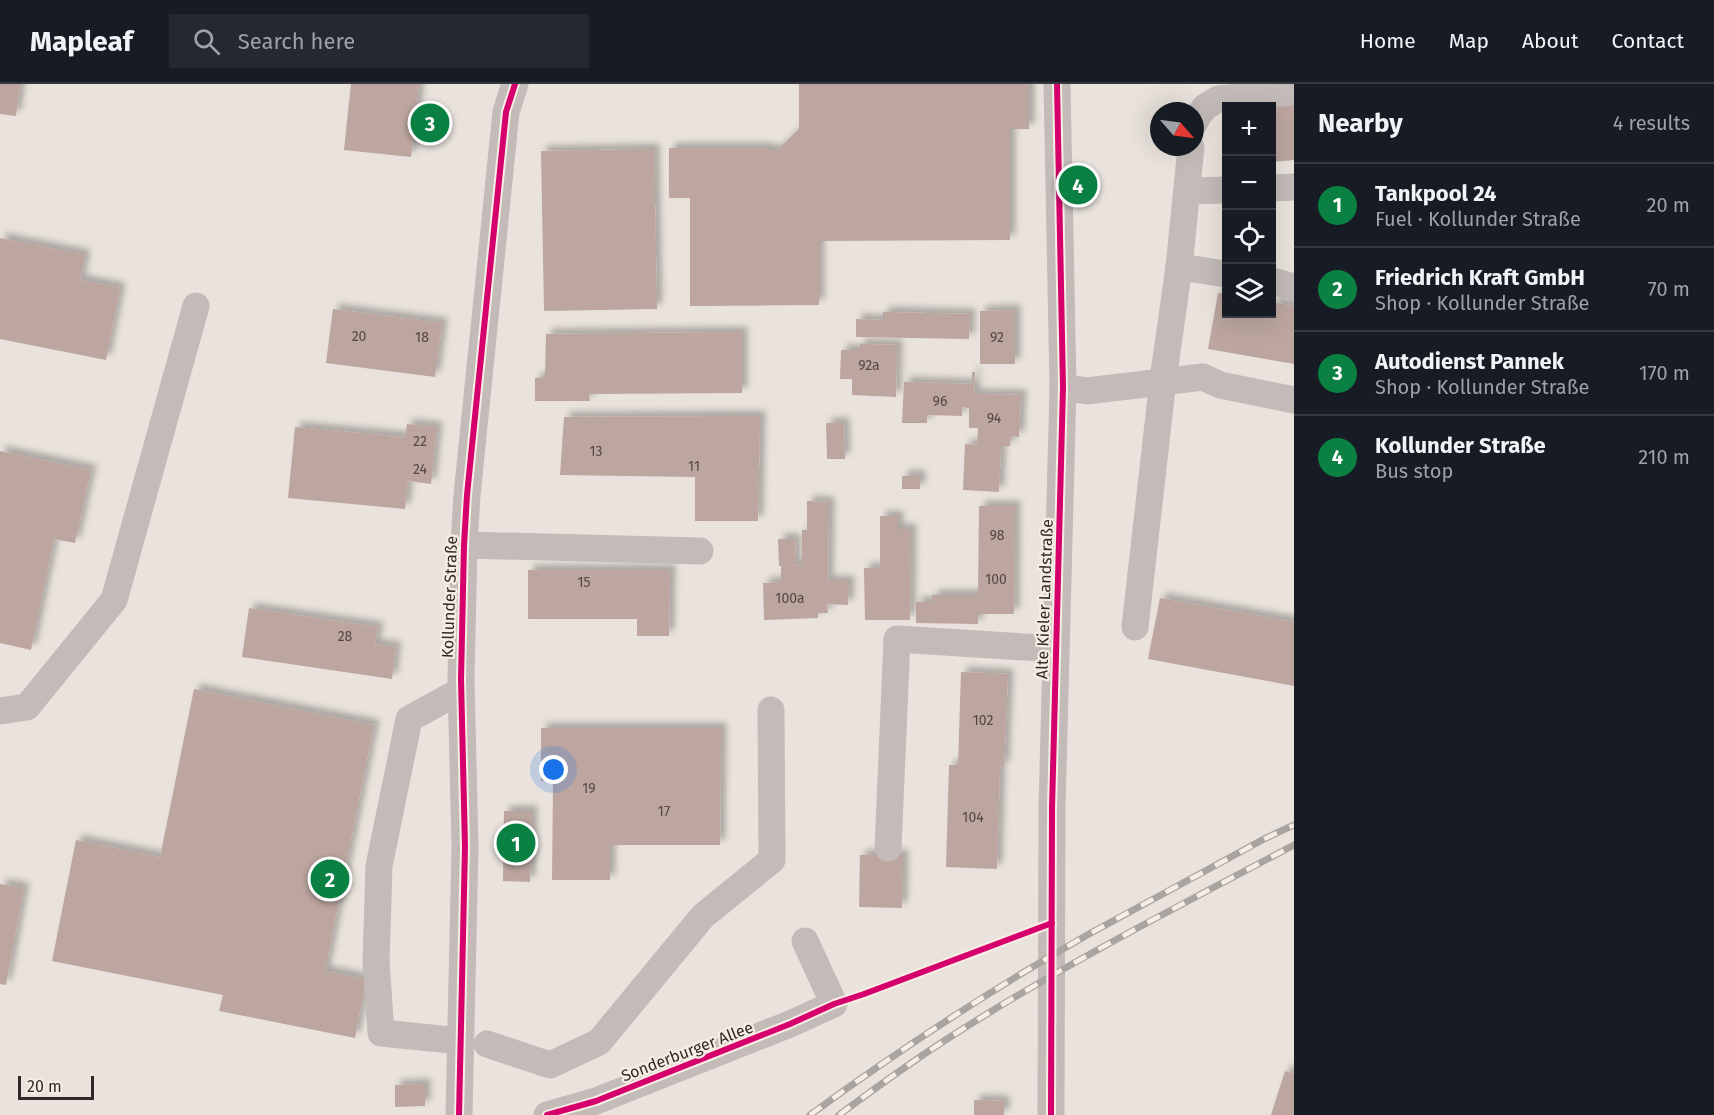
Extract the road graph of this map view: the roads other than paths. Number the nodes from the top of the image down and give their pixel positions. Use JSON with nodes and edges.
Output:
{"nodes":[{"id":1,"x":515,"y":84,"type":"edge"},
{"id":2,"x":1057,"y":84,"type":"edge"},
{"id":3,"x":1294,"y":92,"type":"edge"},
{"id":4,"x":1204,"y":108,"type":"edge"},
{"id":5,"x":1190,"y":156,"type":"edge"},
{"id":6,"x":1294,"y":187,"type":"edge"},
{"id":7,"x":1276,"y":188,"type":"edge"},
{"id":8,"x":1222,"y":190,"type":"edge"},
{"id":9,"x":1187,"y":191,"type":"junction"},
{"id":10,"x":1179,"y":267,"type":"junction"},
{"id":11,"x":1222,"y":273,"type":"edge"},
{"id":12,"x":1276,"y":282,"type":"edge"},
{"id":13,"x":1294,"y":287,"type":"edge"},
{"id":14,"x":195,"y":306,"type":"dead end"},
{"id":15,"x":1163,"y":380,"type":"junction"},
{"id":16,"x":1063,"y":387,"type":"junction"},
{"id":17,"x":1294,"y":400,"type":"edge"},
{"id":18,"x":464,"y":545,"type":"junction"},
{"id":19,"x":700,"y":551,"type":"dead end"},
{"id":20,"x":1135,"y":627,"type":"dead end"},
{"id":21,"x":1056,"y":649,"type":"junction"},
{"id":22,"x":460,"y":691,"type":"junction"},
{"id":23,"x":771,"y":710,"type":"dead end"},
{"id":24,"x":0,"y":711,"type":"edge"},
{"id":25,"x":888,"y":848,"type":"dead end"},
{"id":26,"x":805,"y":941,"type":"dead end"},
{"id":27,"x":474,"y":1043,"type":"junction"},
{"id":28,"x":459,"y":1115,"type":"edge"},
{"id":29,"x":547,"y":1115,"type":"edge"},
{"id":30,"x":1051,"y":1115,"type":"edge"}],
"edges":[{"from":1,"to":18,"type":"street","name":"Kollunder Straße"},
{"from":2,"to":16,"type":"street","name":"Alte Kieler Landstraße"},
{"from":3,"to":4,"type":"street"},
{"from":5,"to":9,"type":"street"},
{"from":6,"to":7,"type":"street"},
{"from":8,"to":9,"type":"street"},
{"from":9,"to":10,"type":"street"},
{"from":10,"to":11,"type":"street"},
{"from":10,"to":15,"type":"street"},
{"from":12,"to":13,"type":"street"},
{"from":14,"to":24,"type":"street"},
{"from":15,"to":16,"type":"street"},
{"from":15,"to":17,"type":"street"},
{"from":15,"to":20,"type":"street"},
{"from":16,"to":21,"type":"street","name":"Alte Kieler Landstraße"},
{"from":18,"to":19,"type":"street"},
{"from":18,"to":22,"type":"street","name":"Kollunder Straße"},
{"from":21,"to":25,"type":"street"},
{"from":21,"to":30,"type":"street","name":"Alte Kieler Landstraße"},
{"from":22,"to":27,"type":"street","name":"Kollunder Straße"},
{"from":22,"to":27,"type":"street"},
{"from":23,"to":27,"type":"street"},
{"from":26,"to":29,"type":"street","name":"Sonderburger Allee"},
{"from":27,"to":28,"type":"street","name":"Kollunder Straße"}]}
